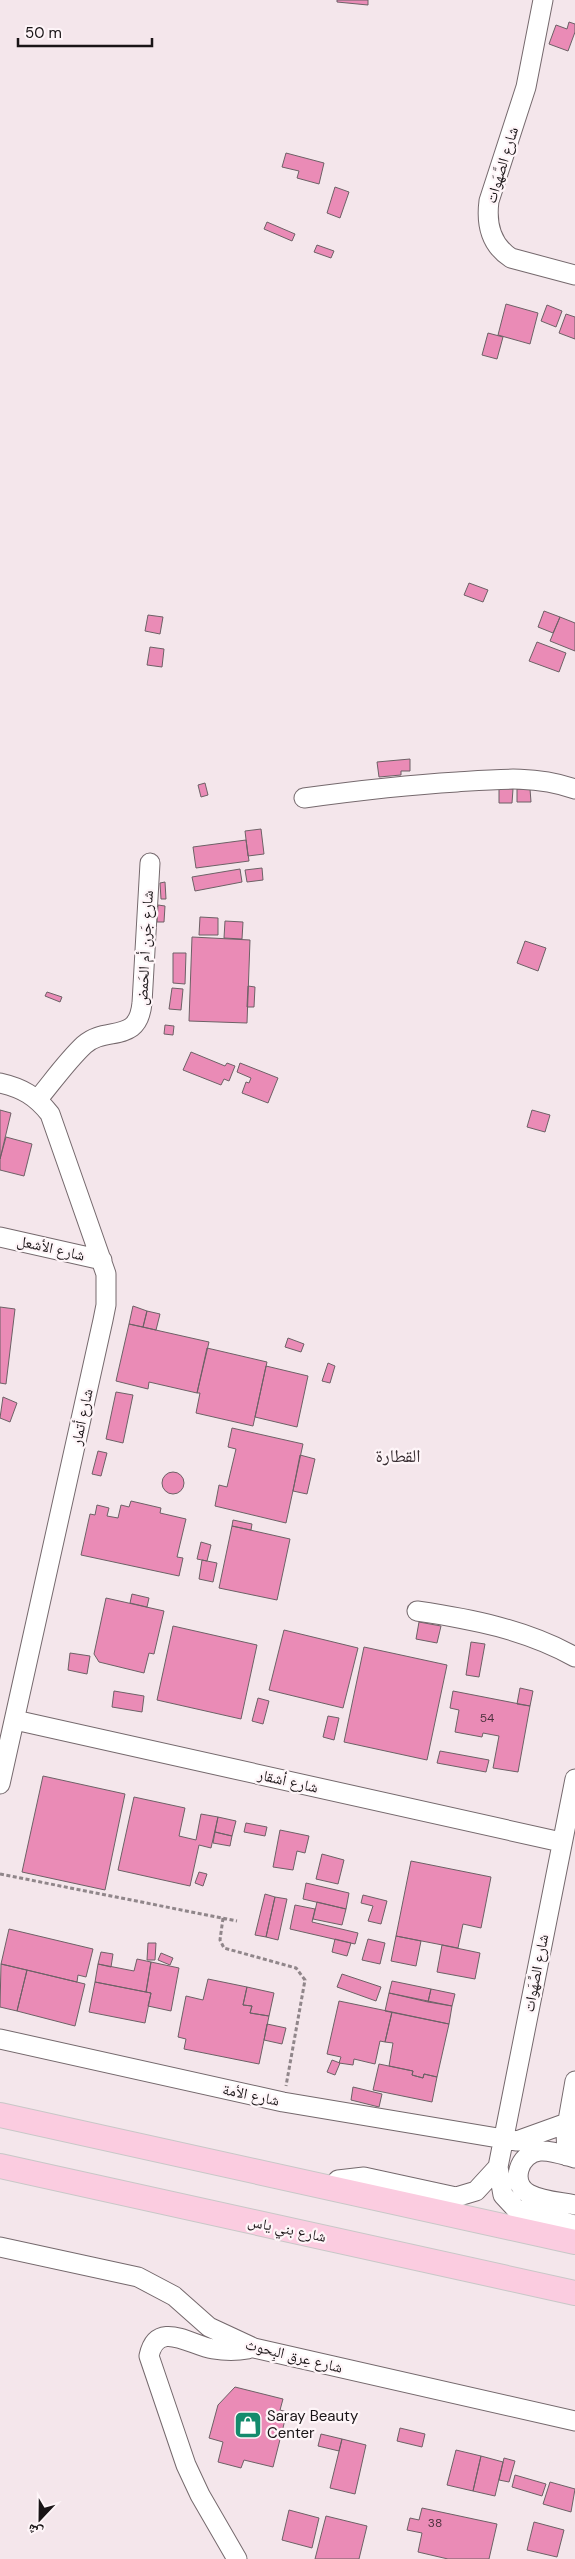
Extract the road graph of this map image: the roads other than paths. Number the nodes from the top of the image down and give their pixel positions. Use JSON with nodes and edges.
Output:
{"nodes":[{"id":1,"x":543,"y":0,"type":"edge"},
{"id":2,"x":575,"y":276,"type":"edge"},
{"id":3,"x":575,"y":790,"type":"edge"},
{"id":4,"x":304,"y":798,"type":"dead end"},
{"id":5,"x":150,"y":863,"type":"dead end"},
{"id":6,"x":0,"y":1083,"type":"edge"},
{"id":7,"x":38,"y":1098,"type":"junction"},
{"id":8,"x":0,"y":1237,"type":"edge"},
{"id":9,"x":102,"y":1260,"type":"junction"},
{"id":10,"x":417,"y":1611,"type":"dead end"},
{"id":11,"x":575,"y":1657,"type":"edge"},
{"id":12,"x":15,"y":1720,"type":"junction"},
{"id":13,"x":0,"y":1784,"type":"edge"},
{"id":14,"x":574,"y":1790,"type":"edge"},
{"id":15,"x":561,"y":1842,"type":"junction"},
{"id":16,"x":0,"y":2039,"type":"edge"},
{"id":17,"x":575,"y":2081,"type":"edge"},
{"id":18,"x":0,"y":2115,"type":"edge"},
{"id":19,"x":566,"y":2123,"type":"junction"},
{"id":20,"x":504,"y":2139,"type":"junction"},
{"id":21,"x":571,"y":2157,"type":"edge"},
{"id":22,"x":0,"y":2166,"type":"edge"},
{"id":23,"x":498,"y":2167,"type":"junction"},
{"id":24,"x":331,"y":2189,"type":"junction"},
{"id":25,"x":575,"y":2205,"type":"edge"},
{"id":26,"x":575,"y":2225,"type":"edge"},
{"id":27,"x":575,"y":2242,"type":"edge"},
{"id":28,"x":0,"y":2247,"type":"edge"},
{"id":29,"x":575,"y":2293,"type":"edge"},
{"id":30,"x":254,"y":2348,"type":"junction"},
{"id":31,"x":575,"y":2421,"type":"edge"},
{"id":32,"x":237,"y":2559,"type":"edge"}],
"edges":[{"from":1,"to":2,"type":"street","name":"شارع الصَّهَوات"},
{"from":3,"to":4,"type":"street"},
{"from":5,"to":7,"type":"street","name":"شارع جَرن أم الحَمض"},
{"from":6,"to":7,"type":"street"},
{"from":7,"to":9,"type":"street","name":"شارع أتمار"},
{"from":8,"to":9,"type":"street","name":"شارع الأشعل"},
{"from":9,"to":12,"type":"street","name":"شارع أتمار"},
{"from":10,"to":11,"type":"street"},
{"from":12,"to":13,"type":"street","name":"شارع أتمار"},
{"from":12,"to":15,"type":"street","name":"شارع أشقار"},
{"from":14,"to":15,"type":"street","name":"شارع الصَّهَوات"},
{"from":15,"to":20,"type":"street","name":"شارع الصَّهَوات"},
{"from":16,"to":20,"type":"street","name":"شارع الأمة"},
{"from":17,"to":19,"type":"street"},
{"from":18,"to":24,"type":"main road"},
{"from":19,"to":20,"type":"street","name":"شارع الأمة"},
{"from":19,"to":21,"type":"street"},
{"from":20,"to":23,"type":"street","name":"شارع الصَّهَوات"},
{"from":21,"to":25,"type":"street"},
{"from":22,"to":29,"type":"main road","name":"شارع بني ياس"},
{"from":23,"to":24,"type":"street"},
{"from":23,"to":26,"type":"street","name":"شارع الصَّهَوات"},
{"from":24,"to":27,"type":"main road"},
{"from":28,"to":30,"type":"street","name":"شارع عِرق البِحوث"},
{"from":30,"to":31,"type":"street","name":"شارع عِرق البِحوث"},
{"from":30,"to":32,"type":"street"}]}
